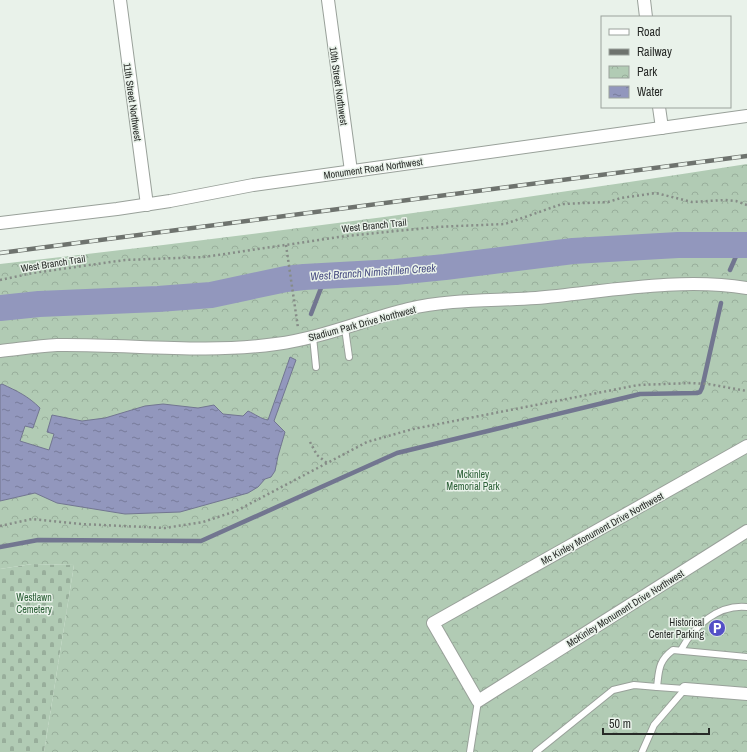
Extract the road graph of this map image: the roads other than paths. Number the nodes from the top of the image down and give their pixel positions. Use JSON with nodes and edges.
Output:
{"nodes":[{"id":1,"x":120,"y":0,"type":"edge"},
{"id":2,"x":328,"y":0,"type":"edge"},
{"id":3,"x":644,"y":0,"type":"edge"},
{"id":4,"x":646,"y":16,"type":"edge"},
{"id":5,"x":659,"y":108,"type":"edge"},
{"id":6,"x":747,"y":116,"type":"edge"},
{"id":7,"x":662,"y":128,"type":"junction"},
{"id":8,"x":351,"y":171,"type":"junction"},
{"id":9,"x":147,"y":205,"type":"junction"},
{"id":10,"x":0,"y":223,"type":"edge"},
{"id":11,"x":747,"y":288,"type":"edge"},
{"id":12,"x":345,"y":328,"type":"junction"},
{"id":13,"x":313,"y":337,"type":"junction"},
{"id":14,"x":0,"y":351,"type":"edge"},
{"id":15,"x":349,"y":357,"type":"dead end"},
{"id":16,"x":316,"y":366,"type":"dead end"},
{"id":17,"x":747,"y":446,"type":"edge"},
{"id":18,"x":747,"y":531,"type":"edge"},
{"id":19,"x":747,"y":607,"type":"edge"},
{"id":20,"x":681,"y":650,"type":"junction"},
{"id":21,"x":747,"y":657,"type":"edge"},
{"id":22,"x":657,"y":687,"type":"junction"},
{"id":23,"x":685,"y":689,"type":"junction"},
{"id":24,"x":747,"y":694,"type":"edge"},
{"id":25,"x":478,"y":701,"type":"junction"},
{"id":26,"x":470,"y":752,"type":"edge"},
{"id":27,"x":536,"y":752,"type":"edge"},
{"id":28,"x":642,"y":752,"type":"edge"}],
"edges":[{"from":1,"to":9,"type":"street","name":"11th Street Northwest"},
{"from":2,"to":8,"type":"street","name":"10th Street Northwest"},
{"from":3,"to":4,"type":"street"},
{"from":5,"to":7,"type":"street"},
{"from":6,"to":7,"type":"street","name":"Monument Road Northwest"},
{"from":7,"to":8,"type":"street","name":"Monument Road Northwest"},
{"from":8,"to":9,"type":"street","name":"Monument Road Northwest"},
{"from":9,"to":10,"type":"street","name":"Monument Road Northwest"},
{"from":11,"to":12,"type":"street","name":"Stadium Park Drive Northwest"},
{"from":12,"to":13,"type":"street","name":"Stadium Park Drive Northwest"},
{"from":12,"to":15,"type":"lane"},
{"from":13,"to":14,"type":"street","name":"Stadium Park Drive Northwest"},
{"from":13,"to":16,"type":"lane"},
{"from":17,"to":25,"type":"street","name":"Mc Kinley Monument Drive Northwest"},
{"from":18,"to":25,"type":"street","name":"McKinley Monument Drive Northwest"},
{"from":19,"to":20,"type":"lane"},
{"from":20,"to":21,"type":"lane"},
{"from":20,"to":22,"type":"lane"},
{"from":22,"to":23,"type":"lane"},
{"from":22,"to":27,"type":"lane"},
{"from":23,"to":24,"type":"street"},
{"from":23,"to":28,"type":"lane"},
{"from":25,"to":26,"type":"lane"}]}
